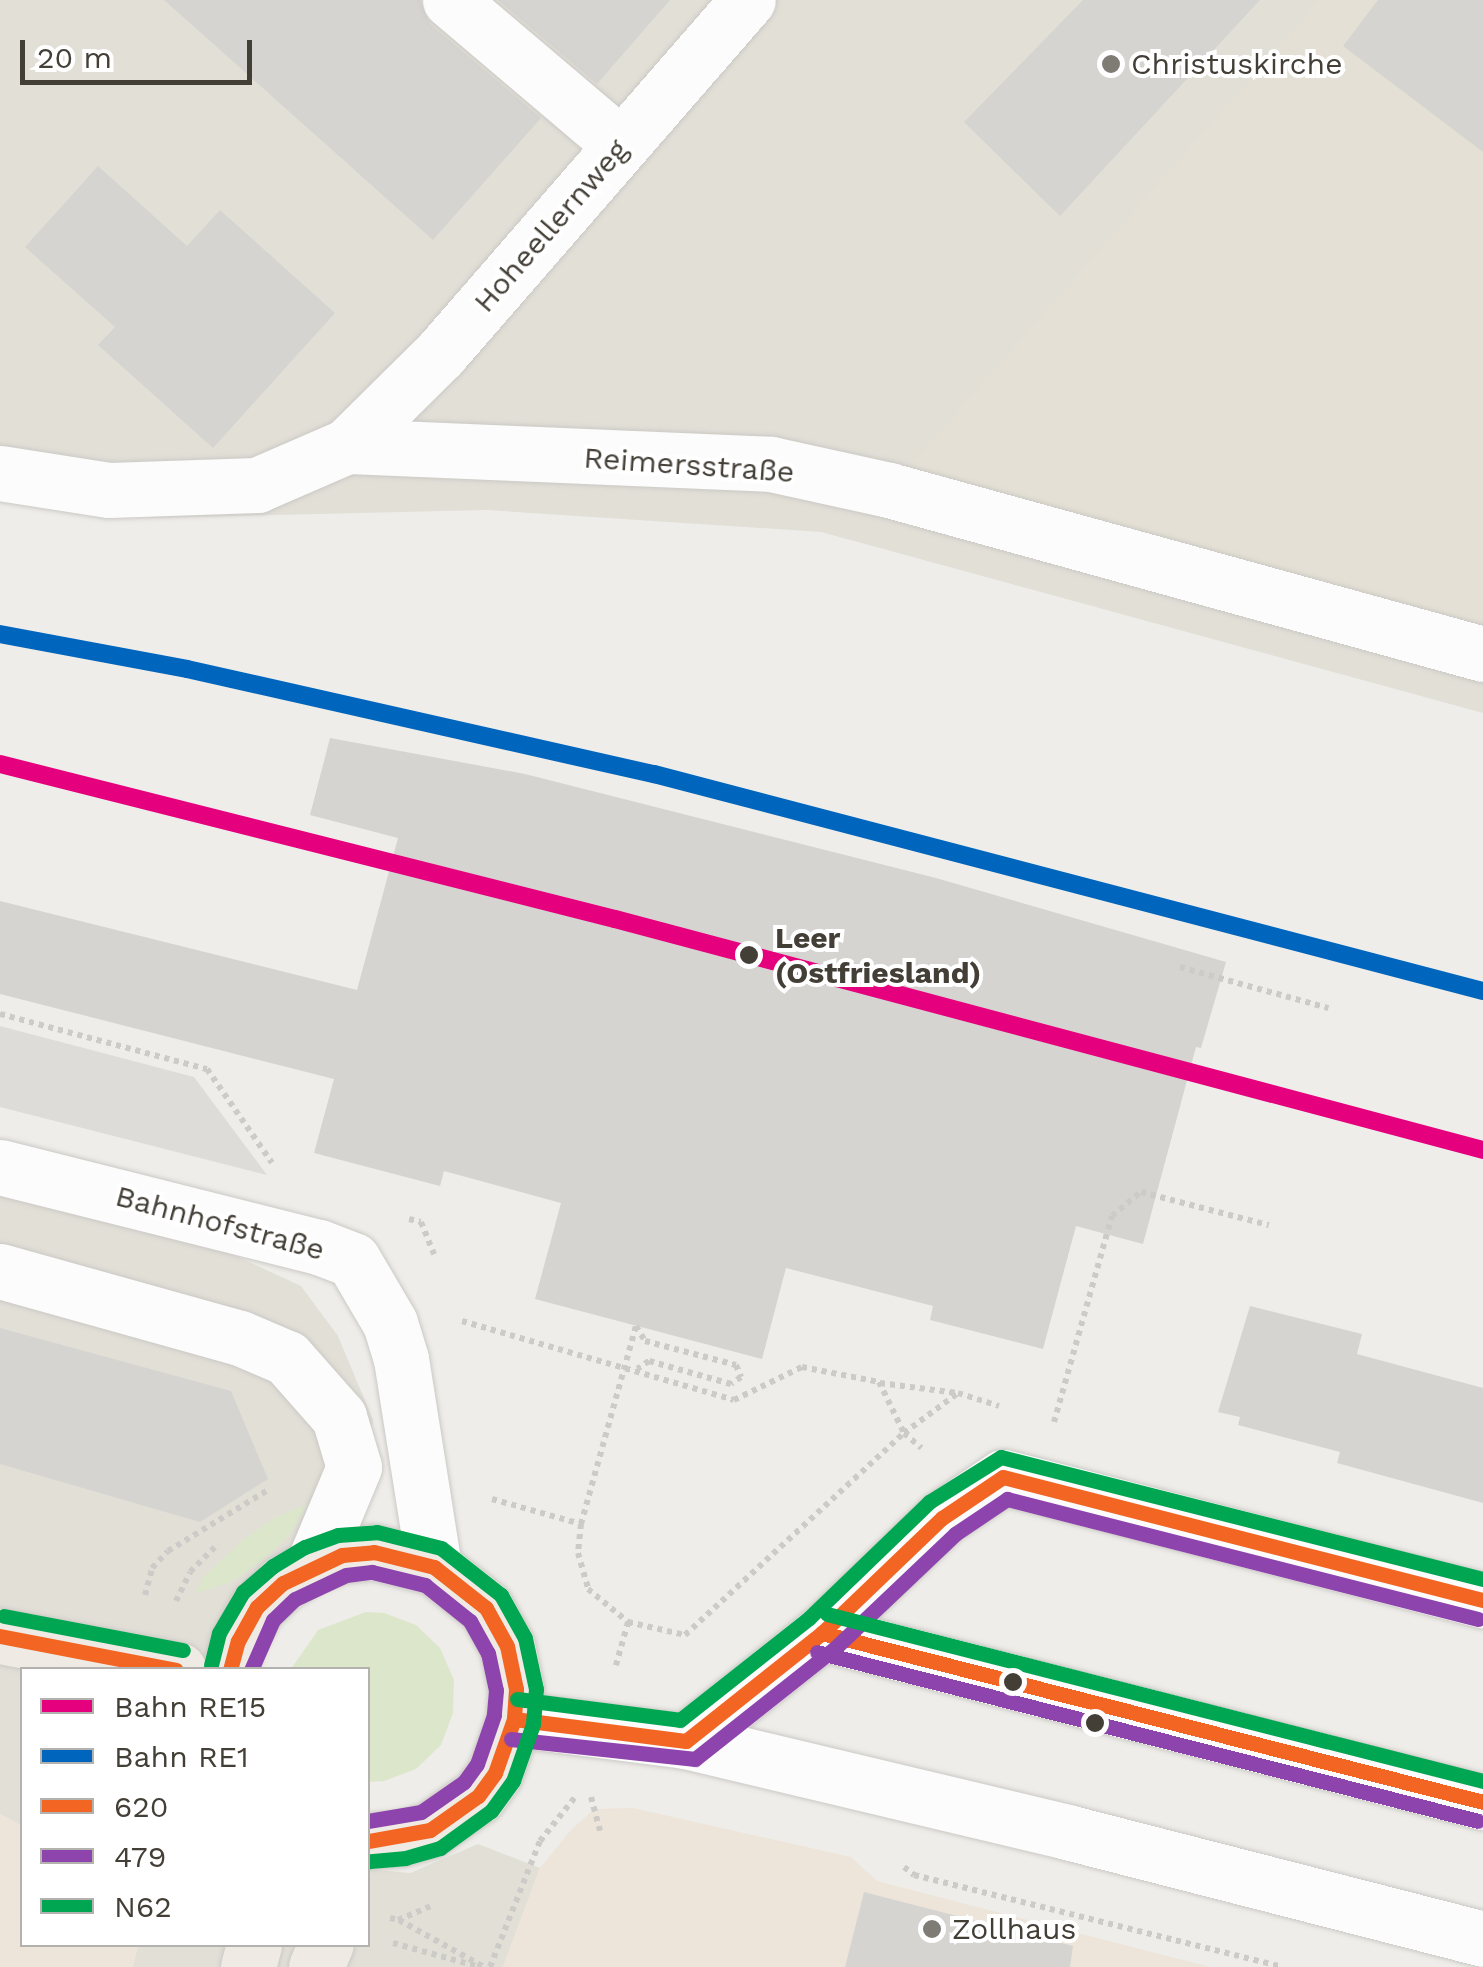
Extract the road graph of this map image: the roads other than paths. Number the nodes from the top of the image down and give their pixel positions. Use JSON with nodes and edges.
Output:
{"nodes":[{"id":1,"x":450,"y":0,"type":"edge"},
{"id":2,"x":748,"y":0,"type":"edge"},
{"id":3,"x":621,"y":145,"type":"junction"},
{"id":4,"x":347,"y":446,"type":"junction"},
{"id":5,"x":0,"y":474,"type":"edge"},
{"id":6,"x":1483,"y":654,"type":"edge"},
{"id":7,"x":0,"y":1166,"type":"edge"},
{"id":8,"x":0,"y":1271,"type":"edge"},
{"id":9,"x":430,"y":1540,"type":"junction"},
{"id":10,"x":313,"y":1564,"type":"junction"},
{"id":11,"x":1483,"y":1600,"type":"edge"},
{"id":12,"x":822,"y":1633,"type":"junction"},
{"id":13,"x":0,"y":1636,"type":"edge"},
{"id":14,"x":163,"y":1667,"type":"edge"},
{"id":15,"x":231,"y":1667,"type":"edge"},
{"id":16,"x":514,"y":1718,"type":"junction"},
{"id":17,"x":686,"y":1741,"type":"junction"},
{"id":18,"x":1483,"y":1802,"type":"edge"},
{"id":19,"x":375,"y":1866,"type":"edge"},
{"id":20,"x":1483,"y":1938,"type":"edge"}],
"edges":[{"from":1,"to":3,"type":"street"},
{"from":2,"to":3,"type":"street","name":"Hoheellernweg"},
{"from":3,"to":4,"type":"street","name":"Hoheellernweg"},
{"from":4,"to":5,"type":"street","name":"Reimersstraße"},
{"from":4,"to":6,"type":"street","name":"Reimersstraße"},
{"from":7,"to":9,"type":"street","name":"Bahnhofstraße"},
{"from":8,"to":10,"type":"street"},
{"from":9,"to":10,"type":"main road"},
{"from":9,"to":16,"type":"main road"},
{"from":10,"to":15,"type":"main road"},
{"from":11,"to":12,"type":"street"},
{"from":12,"to":17,"type":"street"},
{"from":12,"to":18,"type":"street"},
{"from":13,"to":14,"type":"main road"},
{"from":16,"to":17,"type":"street"},
{"from":16,"to":19,"type":"main road"},
{"from":17,"to":20,"type":"street"}]}
